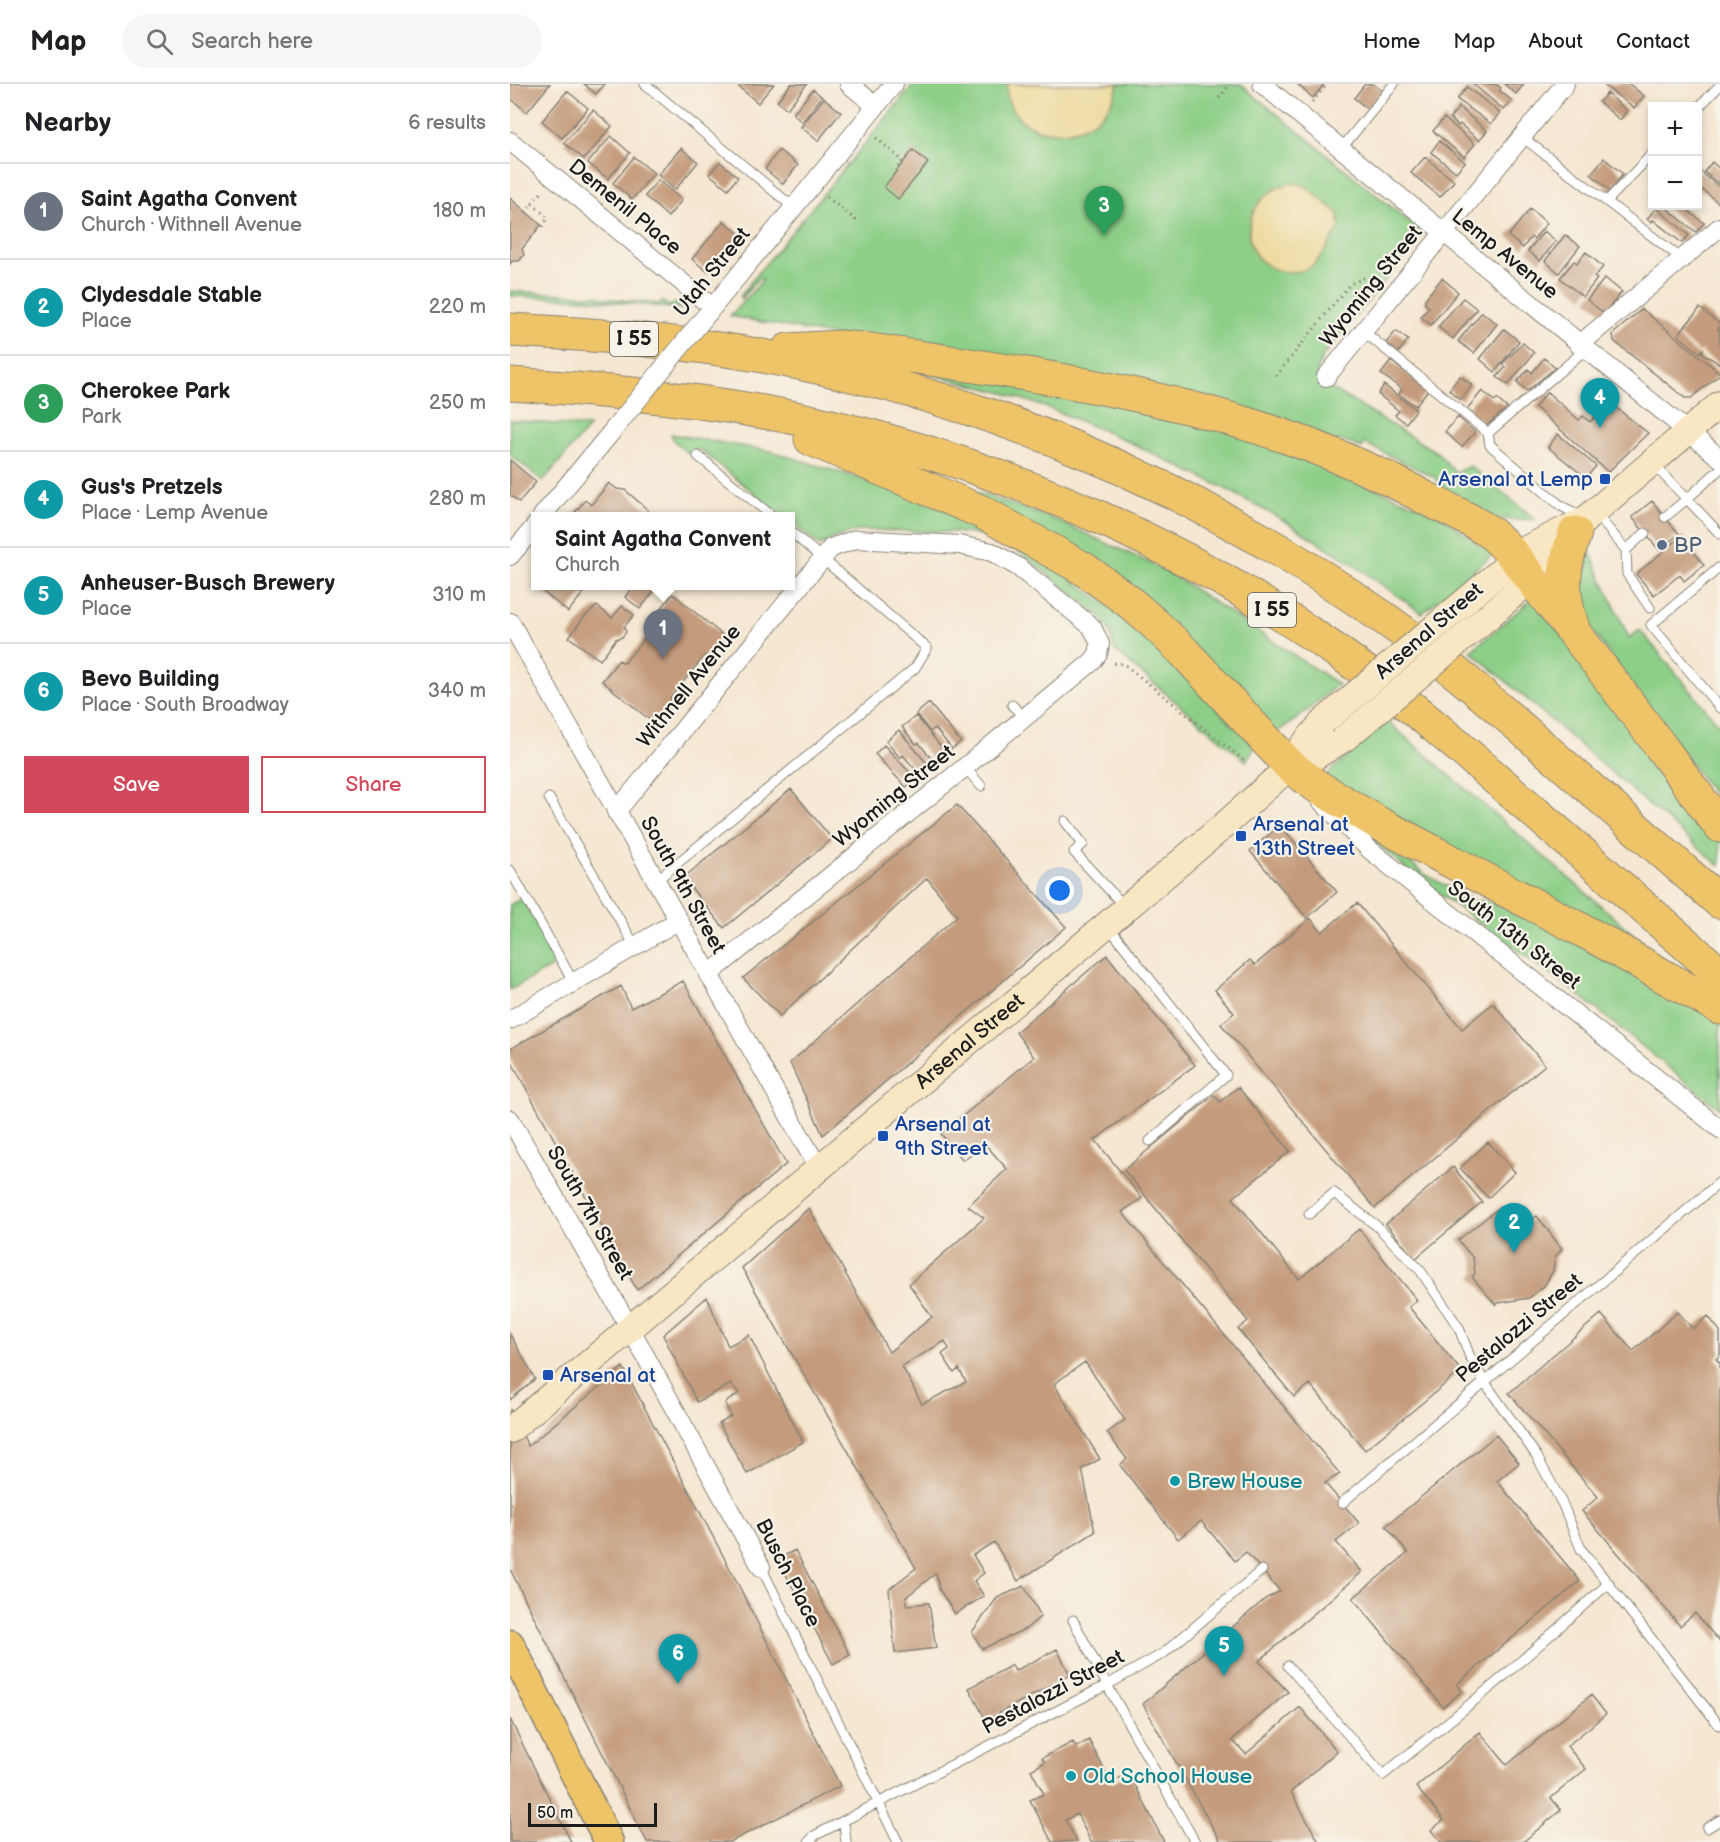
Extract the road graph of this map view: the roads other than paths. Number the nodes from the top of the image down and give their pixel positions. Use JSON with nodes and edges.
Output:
{"nodes":[{"id":1,"x":645,"y":84,"type":"edge"},
{"id":2,"x":849,"y":84,"type":"edge"},
{"id":3,"x":894,"y":84,"type":"edge"},
{"id":4,"x":1262,"y":84,"type":"edge"},
{"id":5,"x":1394,"y":84,"type":"edge"},
{"id":6,"x":1565,"y":84,"type":"edge"},
{"id":7,"x":1720,"y":85,"type":"edge"},
{"id":8,"x":1702,"y":104,"type":"edge"},
{"id":9,"x":876,"y":106,"type":"junction"},
{"id":10,"x":1522,"y":136,"type":"junction"},
{"id":11,"x":510,"y":141,"type":"edge"},
{"id":12,"x":1341,"y":149,"type":"junction"},
{"id":13,"x":1651,"y":156,"type":"edge"},
{"id":14,"x":1607,"y":201,"type":"junction"},
{"id":15,"x":793,"y":207,"type":"junction"},
{"id":16,"x":1720,"y":227,"type":"edge"},
{"id":17,"x":1444,"y":233,"type":"junction"},
{"id":18,"x":1682,"y":259,"type":"junction"},
{"id":19,"x":710,"y":310,"type":"junction"},
{"id":20,"x":510,"y":330,"type":"edge"},
{"id":21,"x":1363,"y":331,"type":"junction"},
{"id":22,"x":1582,"y":347,"type":"junction"},
{"id":23,"x":757,"y":355,"type":"junction"},
{"id":24,"x":1326,"y":377,"type":"dead end"},
{"id":25,"x":510,"y":384,"type":"edge"},
{"id":26,"x":1720,"y":404,"type":"edge"},
{"id":27,"x":735,"y":407,"type":"junction"},
{"id":28,"x":1689,"y":431,"type":"junction"},
{"id":29,"x":1488,"y":433,"type":"junction"},
{"id":30,"x":698,"y":456,"type":"dead end"},
{"id":31,"x":1720,"y":458,"type":"edge"},
{"id":32,"x":1652,"y":463,"type":"junction"},
{"id":33,"x":1720,"y":469,"type":"edge"},
{"id":34,"x":1687,"y":499,"type":"junction"},
{"id":35,"x":545,"y":512,"type":"edge"},
{"id":36,"x":767,"y":512,"type":"edge"},
{"id":37,"x":1665,"y":517,"type":"dead end"},
{"id":38,"x":1585,"y":521,"type":"junction"},
{"id":39,"x":531,"y":531,"type":"edge"},
{"id":40,"x":1645,"y":533,"type":"dead end"},
{"id":41,"x":1720,"y":534,"type":"edge"},
{"id":42,"x":795,"y":535,"type":"edge"},
{"id":43,"x":1626,"y":550,"type":"junction"},
{"id":44,"x":510,"y":556,"type":"edge"},
{"id":45,"x":823,"y":557,"type":"junction"},
{"id":46,"x":1720,"y":567,"type":"edge"},
{"id":47,"x":1523,"y":569,"type":"junction"},
{"id":48,"x":1650,"y":608,"type":"dead end"},
{"id":49,"x":510,"y":622,"type":"edge"},
{"id":50,"x":1575,"y":633,"type":"junction"},
{"id":51,"x":1100,"y":644,"type":"joint"},
{"id":52,"x":516,"y":648,"type":"edge"},
{"id":53,"x":1720,"y":708,"type":"edge"},
{"id":54,"x":1290,"y":766,"type":"junction"},
{"id":55,"x":965,"y":768,"type":"junction"},
{"id":56,"x":981,"y":786,"type":"dead end"},
{"id":57,"x":549,"y":798,"type":"dead end"},
{"id":58,"x":616,"y":812,"type":"junction"},
{"id":59,"x":1065,"y":821,"type":"dead end"},
{"id":60,"x":1720,"y":826,"type":"edge"},
{"id":61,"x":510,"y":870,"type":"edge"},
{"id":62,"x":657,"y":880,"type":"junction"},
{"id":63,"x":1720,"y":902,"type":"edge"},
{"id":64,"x":1117,"y":917,"type":"junction"},
{"id":65,"x":679,"y":920,"type":"junction"},
{"id":66,"x":634,"y":946,"type":"junction"},
{"id":67,"x":1720,"y":974,"type":"edge"},
{"id":68,"x":708,"y":975,"type":"junction"},
{"id":69,"x":574,"y":982,"type":"junction"},
{"id":70,"x":1720,"y":1008,"type":"edge"},
{"id":71,"x":510,"y":1020,"type":"edge"},
{"id":72,"x":510,"y":1119,"type":"edge"},
{"id":73,"x":1720,"y":1129,"type":"edge"},
{"id":74,"x":1150,"y":1141,"type":"dead end"},
{"id":75,"x":819,"y":1169,"type":"junction"},
{"id":76,"x":1720,"y":1182,"type":"edge"},
{"id":77,"x":1309,"y":1214,"type":"dead end"},
{"id":78,"x":630,"y":1328,"type":"junction"},
{"id":79,"x":1484,"y":1381,"type":"junction"},
{"id":80,"x":510,"y":1430,"type":"edge"},
{"id":81,"x":1342,"y":1503,"type":"dead end"},
{"id":82,"x":761,"y":1568,"type":"joint"},
{"id":83,"x":1262,"y":1570,"type":"dead end"},
{"id":84,"x":1609,"y":1583,"type":"junction"},
{"id":85,"x":1073,"y":1620,"type":"dead end"},
{"id":86,"x":510,"y":1644,"type":"edge"},
{"id":87,"x":1288,"y":1666,"type":"dead end"},
{"id":88,"x":1107,"y":1685,"type":"junction"},
{"id":89,"x":1719,"y":1725,"type":"edge"},
{"id":90,"x":879,"y":1804,"type":"junction"},
{"id":91,"x":1720,"y":1820,"type":"edge"},
{"id":92,"x":844,"y":1821,"type":"junction"},
{"id":93,"x":1707,"y":1828,"type":"dead end"},
{"id":94,"x":609,"y":1842,"type":"edge"},
{"id":95,"x":808,"y":1842,"type":"edge"},
{"id":96,"x":846,"y":1842,"type":"edge"},
{"id":97,"x":898,"y":1842,"type":"edge"},
{"id":98,"x":1195,"y":1842,"type":"edge"}],
"edges":[{"from":1,"to":15,"type":"lane"},
{"from":2,"to":9,"type":"street"},
{"from":3,"to":9,"type":"street","name":"Utah Street"},
{"from":4,"to":12,"type":"street","name":"Lemp Avenue"},
{"from":5,"to":12,"type":"lane"},
{"from":6,"to":10,"type":"street","name":"Wyoming Street"},
{"from":7,"to":8,"type":"lane"},
{"from":9,"to":15,"type":"street","name":"Utah Street"},
{"from":10,"to":14,"type":"lane"},
{"from":10,"to":17,"type":"street","name":"Wyoming Street"},
{"from":11,"to":19,"type":"street","name":"Demenil Place"},
{"from":12,"to":17,"type":"street","name":"Lemp Avenue"},
{"from":13,"to":14,"type":"lane"},
{"from":14,"to":18,"type":"lane"},
{"from":15,"to":19,"type":"street","name":"Utah Street"},
{"from":16,"to":18,"type":"street"},
{"from":17,"to":21,"type":"street","name":"Wyoming Street"},
{"from":17,"to":22,"type":"street","name":"Lemp Avenue"},
{"from":18,"to":22,"type":"street"},
{"from":19,"to":35,"type":"street","name":"Utah Street","bridge":true},
{"from":20,"to":23,"type":"highway","number":"I 55"},
{"from":21,"to":24,"type":"street","name":"Wyoming Street"},
{"from":21,"to":29,"type":"lane"},
{"from":22,"to":28,"type":"street","name":"Lemp Avenue"},
{"from":22,"to":29,"type":"lane"},
{"from":23,"to":47,"type":"highway"},
{"from":23,"to":63,"type":"highway","number":"I 55"},
{"from":25,"to":27,"type":"highway","number":"I 55"},
{"from":26,"to":28,"type":"main road","name":"Arsenal Street"},
{"from":27,"to":54,"type":"highway"},
{"from":27,"to":67,"type":"highway","number":"I 55"},
{"from":28,"to":31,"type":"street","name":"Lemp Avenue"},
{"from":28,"to":32,"type":"main road","name":"Arsenal Street"},
{"from":29,"to":38,"type":"lane"},
{"from":30,"to":36,"type":"lane"},
{"from":32,"to":34,"type":"lane"},
{"from":32,"to":38,"type":"main road","name":"Arsenal Street"},
{"from":33,"to":34,"type":"lane"},
{"from":34,"to":37,"type":"lane"},
{"from":34,"to":41,"type":"lane"},
{"from":38,"to":43,"type":"lane"},
{"from":38,"to":47,"type":"main road","name":"Arsenal Street"},
{"from":38,"to":50,"type":"highway"},
{"from":39,"to":44,"type":"street"},
{"from":40,"to":43,"type":"lane"},
{"from":42,"to":45,"type":"lane"},
{"from":43,"to":48,"type":"lane"},
{"from":45,"to":51,"type":"street","name":"Withnell Avenue"},
{"from":45,"to":58,"type":"street","name":"Withnell Avenue"},
{"from":45,"to":62,"type":"lane"},
{"from":46,"to":53,"type":"lane"},
{"from":47,"to":50,"type":"highway"},
{"from":47,"to":54,"type":"main road","name":"Arsenal Street","bridge":true},
{"from":47,"to":54,"type":"main road","name":"Arsenal Street","bridge":true},
{"from":49,"to":52,"type":"street","name":"South 9th Street"},
{"from":50,"to":60,"type":"highway"},
{"from":51,"to":55,"type":"street","name":"Wyoming Street"},
{"from":52,"to":58,"type":"street","name":"South 9th Street"},
{"from":54,"to":64,"type":"main road","name":"Arsenal Street"},
{"from":54,"to":70,"type":"highway"},
{"from":54,"to":73,"type":"street","name":"South 13th Street"},
{"from":55,"to":56,"type":"lane"},
{"from":55,"to":68,"type":"street","name":"Wyoming Street"},
{"from":57,"to":66,"type":"lane"},
{"from":58,"to":62,"type":"street","name":"South 9th Street"},
{"from":59,"to":64,"type":"lane"},
{"from":61,"to":69,"type":"lane"},
{"from":62,"to":65,"type":"street","name":"South 9th Street"},
{"from":64,"to":74,"type":"lane"},
{"from":64,"to":75,"type":"main road","name":"Arsenal Street"},
{"from":65,"to":66,"type":"street"},
{"from":65,"to":68,"type":"street","name":"South 9th Street"},
{"from":66,"to":69,"type":"street"},
{"from":68,"to":75,"type":"street","name":"South 9th Street"},
{"from":69,"to":71,"type":"street"},
{"from":72,"to":78,"type":"street","name":"South 7th Street"},
{"from":75,"to":78,"type":"main road","name":"Arsenal Street"},
{"from":76,"to":79,"type":"lane","name":"Pestalozzi Street"},
{"from":77,"to":79,"type":"lane"},
{"from":78,"to":80,"type":"main road","name":"Arsenal Street"},
{"from":78,"to":82,"type":"street","name":"Busch Place"},
{"from":79,"to":81,"type":"lane","name":"Pestalozzi Street"},
{"from":79,"to":84,"type":"lane"},
{"from":82,"to":90,"type":"lane","name":"Busch Place"},
{"from":83,"to":88,"type":"lane","name":"Pestalozzi Street"},
{"from":84,"to":87,"type":"lane"},
{"from":84,"to":89,"type":"lane"},
{"from":85,"to":88,"type":"lane"},
{"from":86,"to":94,"type":"main road"},
{"from":88,"to":90,"type":"lane","name":"Pestalozzi Street"},
{"from":88,"to":98,"type":"lane"},
{"from":90,"to":92,"type":"lane","name":"Pestalozzi Street"},
{"from":90,"to":97,"type":"lane","name":"Busch Place"},
{"from":91,"to":93,"type":"lane"},
{"from":92,"to":95,"type":"lane","name":"Pestalozzi Street"},
{"from":92,"to":96,"type":"lane"}]}
